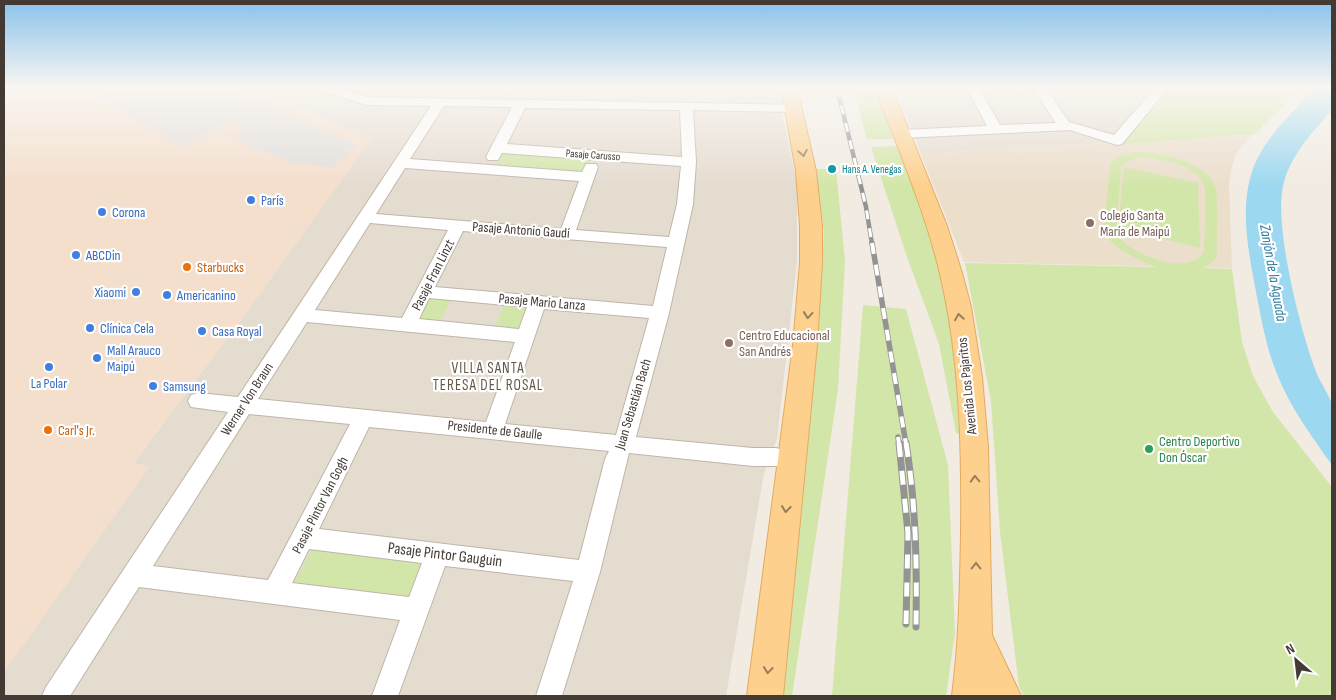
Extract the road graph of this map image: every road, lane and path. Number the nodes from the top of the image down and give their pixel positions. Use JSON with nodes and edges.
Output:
{"nodes":[{"id":1,"x":428,"y":121,"type":"edge"},
{"id":2,"x":512,"y":121,"type":"edge"},
{"id":3,"x":687,"y":121,"type":"edge"},
{"id":4,"x":796,"y":121,"type":"edge"},
{"id":5,"x":896,"y":121,"type":"edge"},
{"id":6,"x":991,"y":121,"type":"edge"},
{"id":7,"x":1062,"y":121,"type":"edge"},
{"id":8,"x":1134,"y":121,"type":"edge"},
{"id":9,"x":1066,"y":127,"type":"junction"},
{"id":10,"x":996,"y":130,"type":"junction"},
{"id":11,"x":901,"y":134,"type":"junction"},
{"id":12,"x":498,"y":148,"type":"junction"},
{"id":13,"x":595,"y":155,"type":"junction"},
{"id":14,"x":689,"y":162,"type":"junction"},
{"id":15,"x":400,"y":163,"type":"junction"},
{"id":16,"x":487,"y":170,"type":"junction"},
{"id":17,"x":587,"y":177,"type":"junction"},
{"id":18,"x":365,"y":218,"type":"junction"},
{"id":19,"x":458,"y":225,"type":"junction"},
{"id":20,"x":567,"y":234,"type":"junction"},
{"id":21,"x":677,"y":242,"type":"junction"},
{"id":22,"x":424,"y":292,"type":"junction"},
{"id":23,"x":538,"y":302,"type":"junction"},
{"id":24,"x":660,"y":313,"type":"junction"},
{"id":25,"x":302,"y":315,"type":"junction"},
{"id":26,"x":407,"y":325,"type":"junction"},
{"id":27,"x":526,"y":336,"type":"junction"},
{"id":28,"x":198,"y":401,"type":"dead end"},
{"id":29,"x":243,"y":405,"type":"junction"},
{"id":30,"x":364,"y":417,"type":"junction"},
{"id":31,"x":493,"y":430,"type":"junction"},
{"id":32,"x":624,"y":443,"type":"junction"},
{"id":33,"x":791,"y":460,"type":"junction"},
{"id":34,"x":303,"y":538,"type":"junction"},
{"id":35,"x":437,"y":554,"type":"junction"},
{"id":36,"x":588,"y":572,"type":"junction"},
{"id":37,"x":134,"y":575,"type":"junction"},
{"id":38,"x":275,"y":592,"type":"junction"},
{"id":39,"x":416,"y":610,"type":"junction"},
{"id":40,"x":975,"y":636,"type":"junction"},
{"id":41,"x":55,"y":696,"type":"edge"},
{"id":42,"x":385,"y":696,"type":"edge"},
{"id":43,"x":549,"y":696,"type":"edge"},
{"id":44,"x":765,"y":696,"type":"edge"},
{"id":45,"x":970,"y":696,"type":"edge"},
{"id":46,"x":1003,"y":696,"type":"edge"}],
"edges":[{"from":1,"to":15,"type":"street","name":"Werner Von Braun"},
{"from":2,"to":12,"type":"street"},
{"from":3,"to":14,"type":"street","name":"Juan Sebastián Bach"},
{"from":4,"to":33,"type":"main road","one_way":true},
{"from":5,"to":11,"type":"main road","name":"Avenida Los Pajaritos"},
{"from":6,"to":10,"type":"street"},
{"from":7,"to":9,"type":"street"},
{"from":8,"to":9,"type":"street"},
{"from":9,"to":10,"type":"street"},
{"from":10,"to":11,"type":"street"},
{"from":40,"to":11,"type":"main road","name":"Avenida Los Pajaritos","one_way":true},
{"from":12,"to":13,"type":"street","name":"Pasaje Carusso"},
{"from":12,"to":16,"type":"street"},
{"from":13,"to":14,"type":"street","name":"Pasaje Carusso"},
{"from":13,"to":17,"type":"street"},
{"from":14,"to":21,"type":"street","name":"Juan Sebastián Bach"},
{"from":15,"to":16,"type":"street","name":"Pasaje Carusso"},
{"from":15,"to":18,"type":"street","name":"Werner Von Braun"},
{"from":16,"to":17,"type":"street","name":"Pasaje Carusso"},
{"from":17,"to":20,"type":"street"},
{"from":18,"to":19,"type":"street","name":"Pasaje Antonio Gaudí"},
{"from":18,"to":25,"type":"street","name":"Werner Von Braun"},
{"from":19,"to":20,"type":"street","name":"Pasaje Antonio Gaudí"},
{"from":19,"to":22,"type":"street","name":"Pasaje Fran Linzt"},
{"from":20,"to":21,"type":"street","name":"Pasaje Antonio Gaudí"},
{"from":21,"to":24,"type":"street","name":"Juan Sebastián Bach"},
{"from":22,"to":23,"type":"street","name":"Pasaje Mario Lanza"},
{"from":22,"to":26,"type":"street","name":"Pasaje Fran Linzt"},
{"from":23,"to":24,"type":"street","name":"Pasaje Mario Lanza"},
{"from":23,"to":27,"type":"street"},
{"from":24,"to":32,"type":"street","name":"Juan Sebastián Bach"},
{"from":25,"to":26,"type":"street"},
{"from":25,"to":29,"type":"street","name":"Werner Von Braun"},
{"from":26,"to":27,"type":"street"},
{"from":27,"to":31,"type":"street"},
{"from":28,"to":29,"type":"street","name":"Presidente de Gaulle"},
{"from":29,"to":30,"type":"street","name":"Presidente de Gaulle"},
{"from":29,"to":37,"type":"street","name":"Werner Von Braun"},
{"from":30,"to":31,"type":"street","name":"Presidente de Gaulle"},
{"from":30,"to":34,"type":"street","name":"Pasaje Pintor Van Gogh"},
{"from":31,"to":32,"type":"street","name":"Presidente de Gaulle"},
{"from":32,"to":33,"type":"street","name":"Presidente de Gaulle"},
{"from":32,"to":36,"type":"street","name":"Juan Sebastián Bach"},
{"from":33,"to":44,"type":"main road","one_way":true},
{"from":34,"to":35,"type":"street","name":"Pasaje Pintor Gauguin"},
{"from":34,"to":38,"type":"street","name":"Pasaje Pintor Van Gogh"},
{"from":35,"to":36,"type":"street","name":"Pasaje Pintor Gauguin"},
{"from":35,"to":39,"type":"street"},
{"from":36,"to":43,"type":"street","name":"Juan Sebastián Bach"},
{"from":37,"to":38,"type":"street"},
{"from":37,"to":41,"type":"street","name":"Werner Von Braun"},
{"from":38,"to":39,"type":"street"},
{"from":39,"to":42,"type":"street"},
{"from":40,"to":45,"type":"main road","name":"Avenida Los Pajaritos"},
{"from":40,"to":46,"type":"main road"}]}
